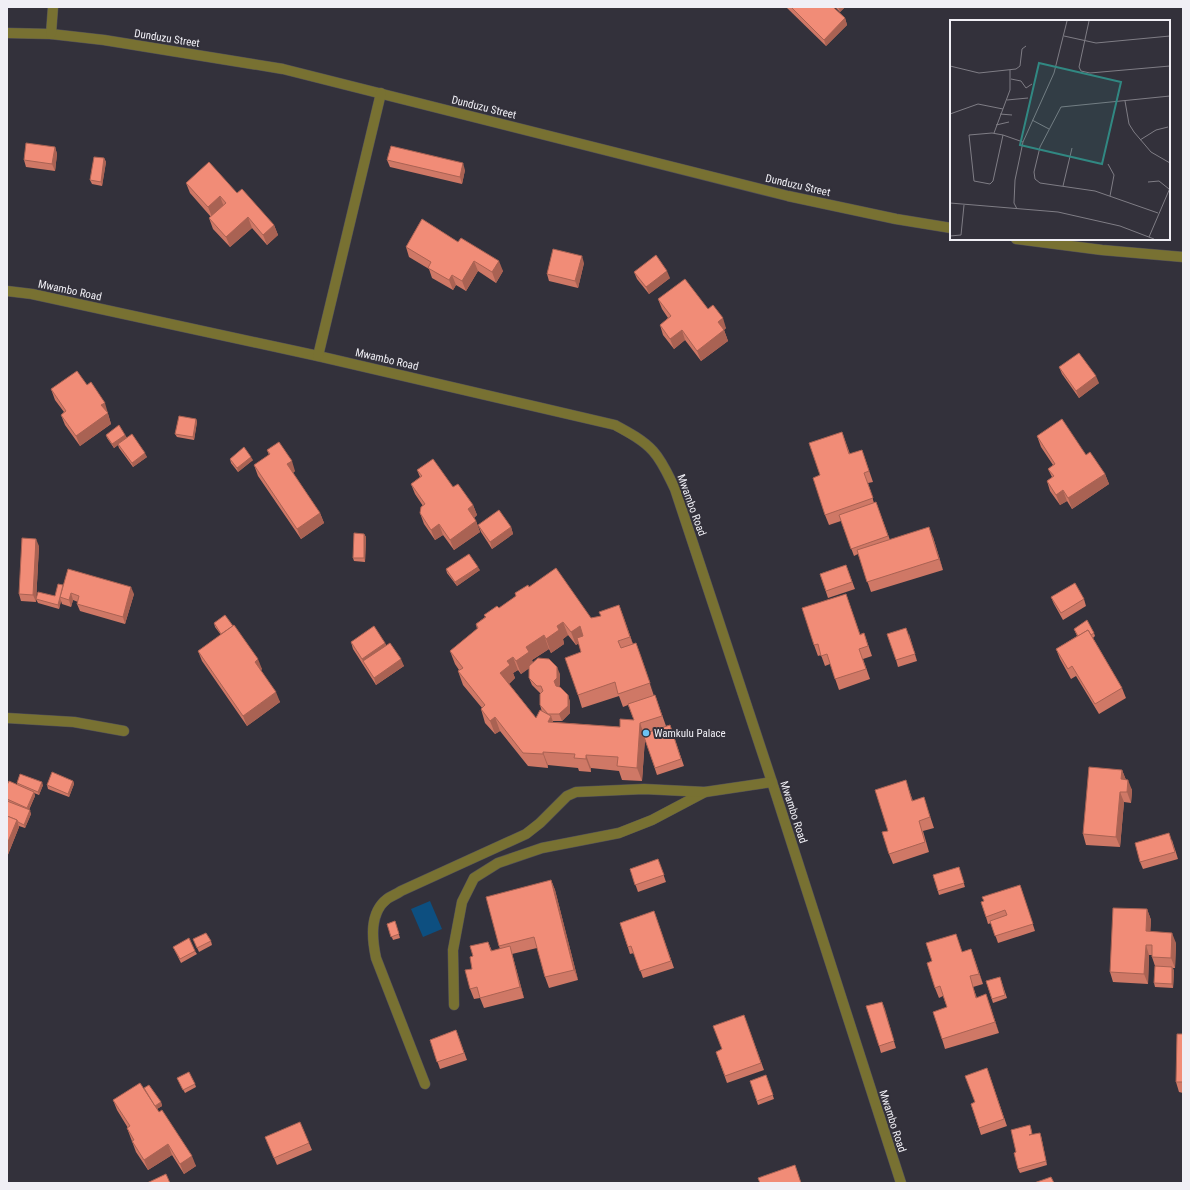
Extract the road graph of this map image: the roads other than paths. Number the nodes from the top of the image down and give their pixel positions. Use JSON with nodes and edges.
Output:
{"nodes":[{"id":1,"x":53,"y":7,"type":"edge"},
{"id":2,"x":7,"y":33,"type":"edge"},
{"id":3,"x":51,"y":34,"type":"junction"},
{"id":4,"x":382,"y":93,"type":"junction"},
{"id":5,"x":950,"y":228,"type":"edge"},
{"id":6,"x":1024,"y":240,"type":"edge"},
{"id":7,"x":1183,"y":257,"type":"edge"},
{"id":8,"x":7,"y":291,"type":"edge"},
{"id":9,"x":318,"y":356,"type":"junction"},
{"id":10,"x":7,"y":718,"type":"edge"},
{"id":11,"x":124,"y":731,"type":"dead end"},
{"id":12,"x":772,"y":782,"type":"junction"},
{"id":13,"x":705,"y":792,"type":"junction"},
{"id":14,"x":454,"y":1005,"type":"dead end"},
{"id":15,"x":424,"y":1084,"type":"dead end"},
{"id":16,"x":901,"y":1183,"type":"edge"}],
"edges":[{"from":1,"to":3,"type":"street"},
{"from":2,"to":3,"type":"street","name":"Dunduzu Street"},
{"from":3,"to":4,"type":"street","name":"Dunduzu Street"},
{"from":4,"to":5,"type":"street","name":"Dunduzu Street"},
{"from":4,"to":9,"type":"street"},
{"from":6,"to":7,"type":"street"},
{"from":8,"to":9,"type":"street","name":"Mwambo Road"},
{"from":9,"to":12,"type":"street","name":"Mwambo Road"},
{"from":10,"to":11,"type":"street"},
{"from":12,"to":13,"type":"street"},
{"from":12,"to":16,"type":"street","name":"Mwambo Road"},
{"from":13,"to":14,"type":"street"},
{"from":13,"to":15,"type":"street"}]}
